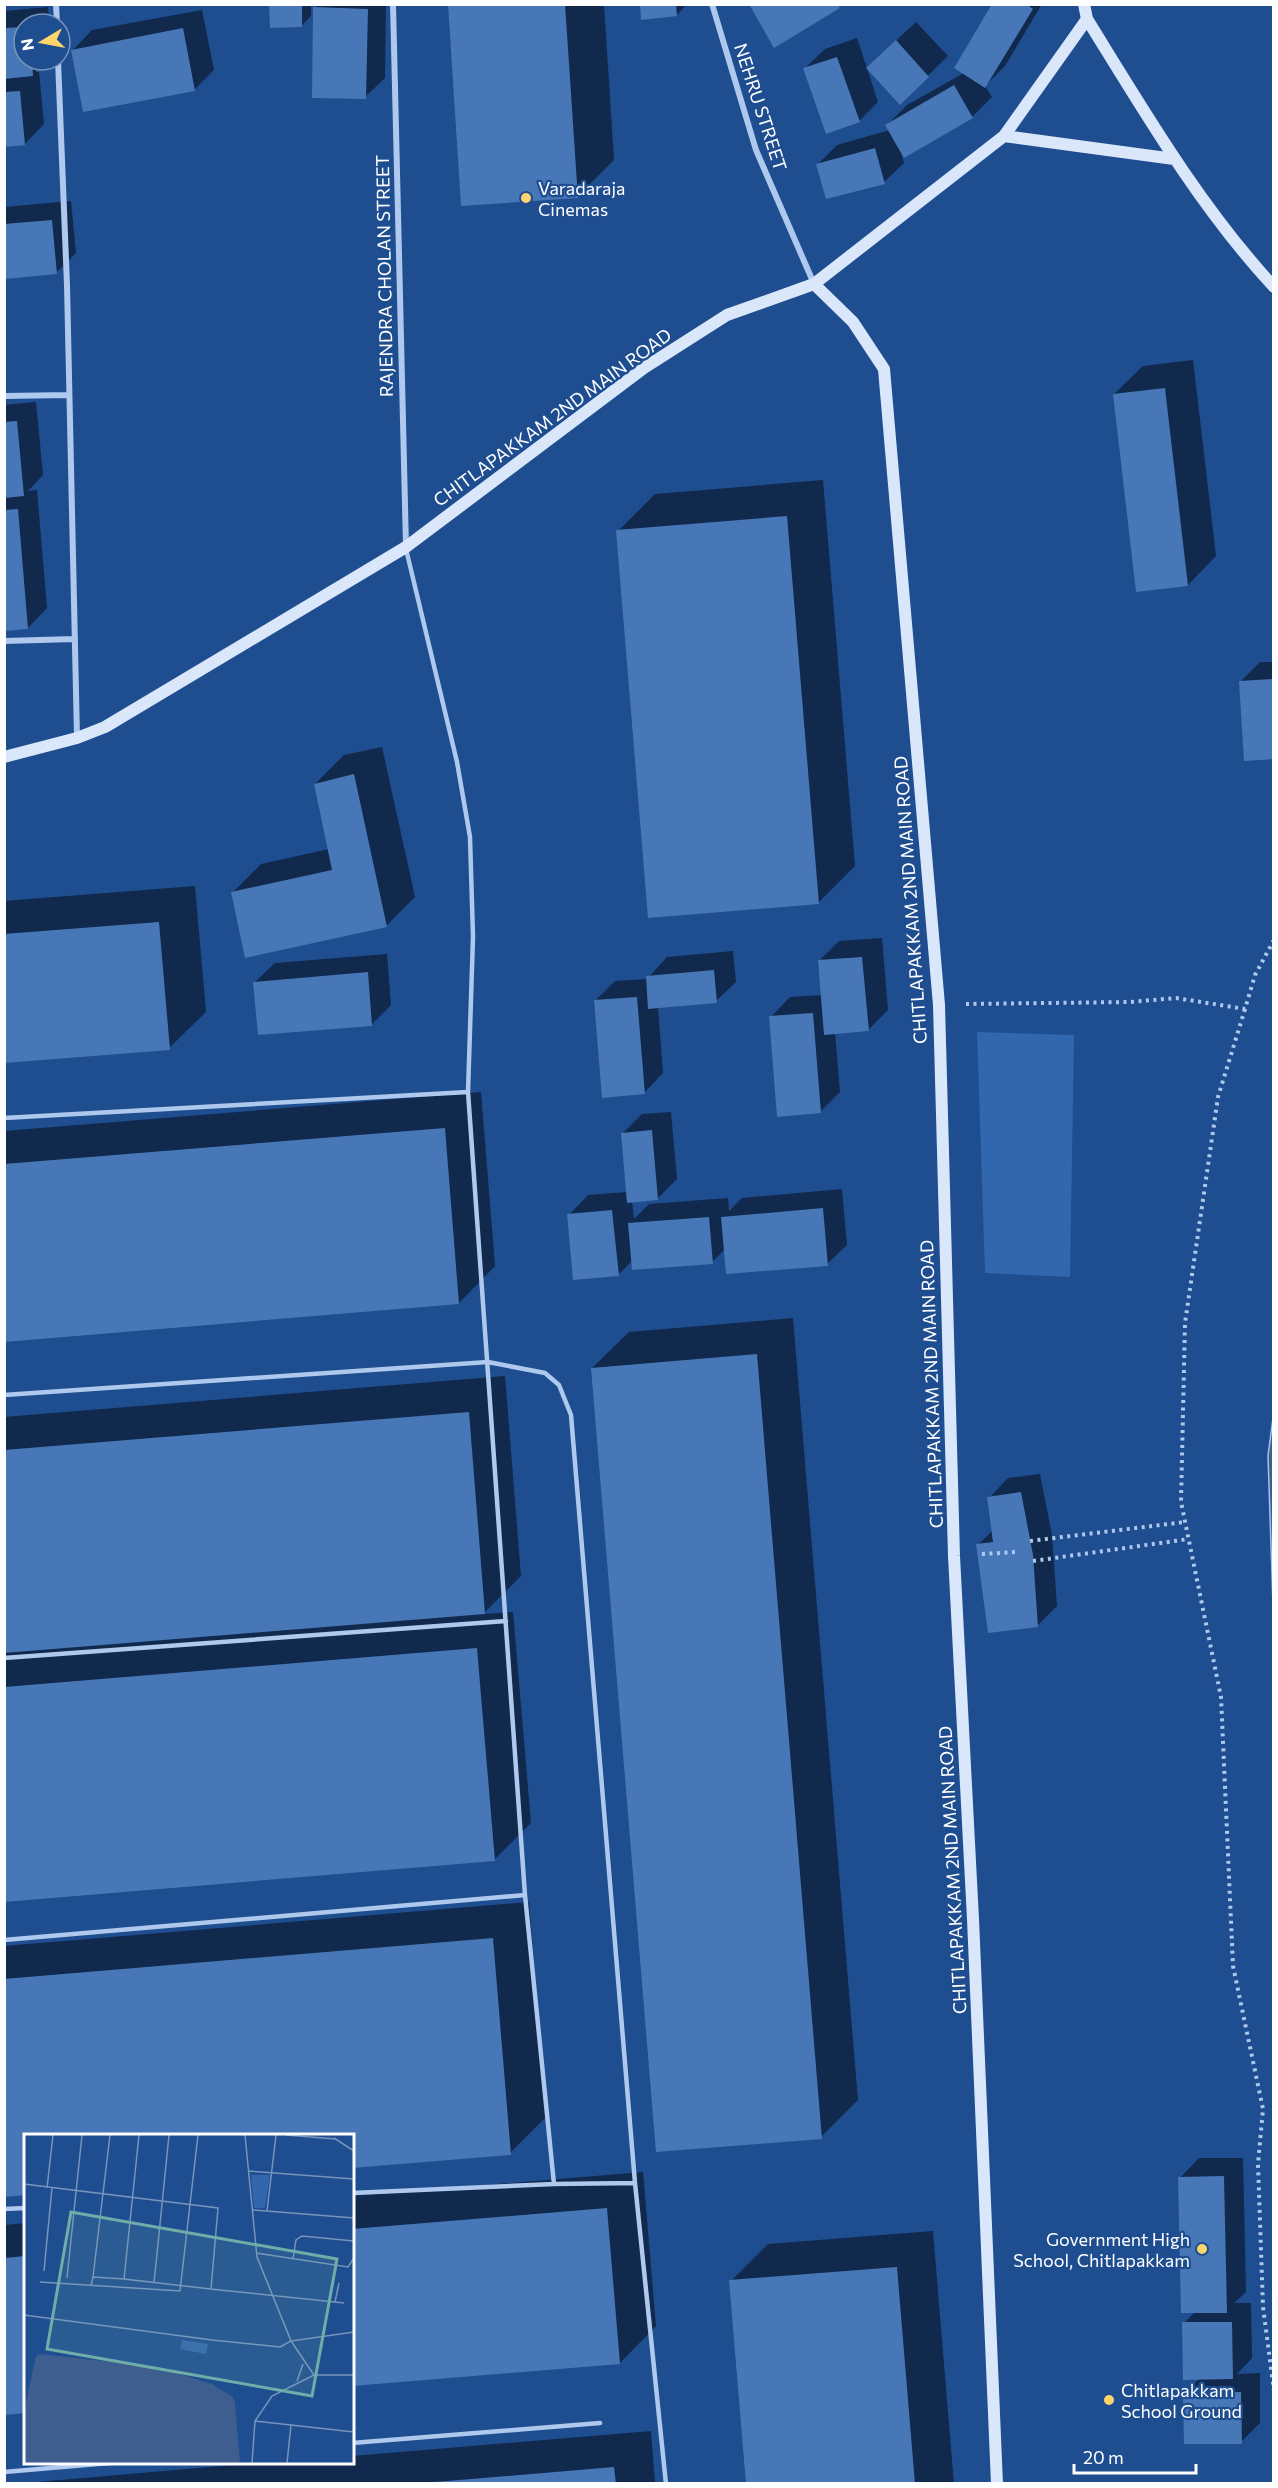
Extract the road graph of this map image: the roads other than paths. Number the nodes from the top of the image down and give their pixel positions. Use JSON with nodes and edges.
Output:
{"nodes":[{"id":1,"x":393,"y":4,"type":"edge"},
{"id":2,"x":712,"y":4,"type":"edge"},
{"id":3,"x":1084,"y":4,"type":"edge"},
{"id":4,"x":1087,"y":19,"type":"junction"},
{"id":5,"x":58,"y":72,"type":"edge"},
{"id":6,"x":1004,"y":136,"type":"junction"},
{"id":7,"x":1174,"y":159,"type":"junction"},
{"id":8,"x":814,"y":284,"type":"junction"},
{"id":9,"x":1274,"y":287,"type":"edge"},
{"id":10,"x":69,"y":395,"type":"junction"},
{"id":11,"x":4,"y":396,"type":"edge"},
{"id":12,"x":406,"y":547,"type":"junction"},
{"id":13,"x":75,"y":639,"type":"junction"},
{"id":14,"x":4,"y":641,"type":"edge"},
{"id":15,"x":77,"y":738,"type":"junction"},
{"id":16,"x":4,"y":757,"type":"edge"},
{"id":17,"x":468,"y":1092,"type":"junction"},
{"id":18,"x":4,"y":1119,"type":"edge"},
{"id":19,"x":488,"y":1362,"type":"junction"},
{"id":20,"x":4,"y":1395,"type":"edge"},
{"id":21,"x":506,"y":1621,"type":"junction"},
{"id":22,"x":4,"y":1658,"type":"edge"},
{"id":23,"x":525,"y":1895,"type":"junction"},
{"id":24,"x":4,"y":1940,"type":"edge"},
{"id":25,"x":636,"y":2183,"type":"junction"},
{"id":26,"x":554,"y":2184,"type":"junction"},
{"id":27,"x":354,"y":2193,"type":"edge"},
{"id":28,"x":24,"y":2208,"type":"edge"},
{"id":29,"x":4,"y":2209,"type":"edge"},
{"id":30,"x":600,"y":2422,"type":"dead end"},
{"id":31,"x":354,"y":2443,"type":"edge"},
{"id":32,"x":108,"y":2464,"type":"edge"},
{"id":33,"x":4,"y":2472,"type":"edge"},
{"id":34,"x":666,"y":2484,"type":"edge"},
{"id":35,"x":997,"y":2484,"type":"edge"}],
"edges":[{"from":1,"to":12,"type":"street","name":"RAJENDRA CHOLAN STREET"},
{"from":2,"to":8,"type":"street","name":"NEHRU STREET"},
{"from":3,"to":4,"type":"street"},
{"from":4,"to":6,"type":"street"},
{"from":4,"to":7,"type":"street"},
{"from":5,"to":10,"type":"street"},
{"from":6,"to":7,"type":"street"},
{"from":6,"to":8,"type":"street"},
{"from":7,"to":9,"type":"street"},
{"from":8,"to":12,"type":"street","name":"CHITLAPAKKAM 2ND MAIN ROAD"},
{"from":8,"to":35,"type":"street","name":"CHITLAPAKKAM 2ND MAIN ROAD"},
{"from":10,"to":11,"type":"street"},
{"from":10,"to":13,"type":"street"},
{"from":12,"to":15,"type":"street","name":"CHITLAPAKKAM 2ND MAIN ROAD"},
{"from":12,"to":17,"type":"lane"},
{"from":13,"to":14,"type":"street"},
{"from":13,"to":15,"type":"street"},
{"from":15,"to":16,"type":"street","name":"CHITLAPAKKAM 2ND MAIN ROAD"},
{"from":17,"to":18,"type":"lane"},
{"from":17,"to":19,"type":"lane"},
{"from":19,"to":20,"type":"lane"},
{"from":19,"to":21,"type":"lane"},
{"from":19,"to":25,"type":"lane"},
{"from":21,"to":22,"type":"lane"},
{"from":21,"to":23,"type":"lane"},
{"from":23,"to":24,"type":"lane"},
{"from":23,"to":26,"type":"lane"},
{"from":25,"to":26,"type":"lane"},
{"from":25,"to":34,"type":"lane"},
{"from":26,"to":27,"type":"lane"},
{"from":28,"to":29,"type":"lane"},
{"from":30,"to":31,"type":"lane"},
{"from":32,"to":33,"type":"lane"}]}
